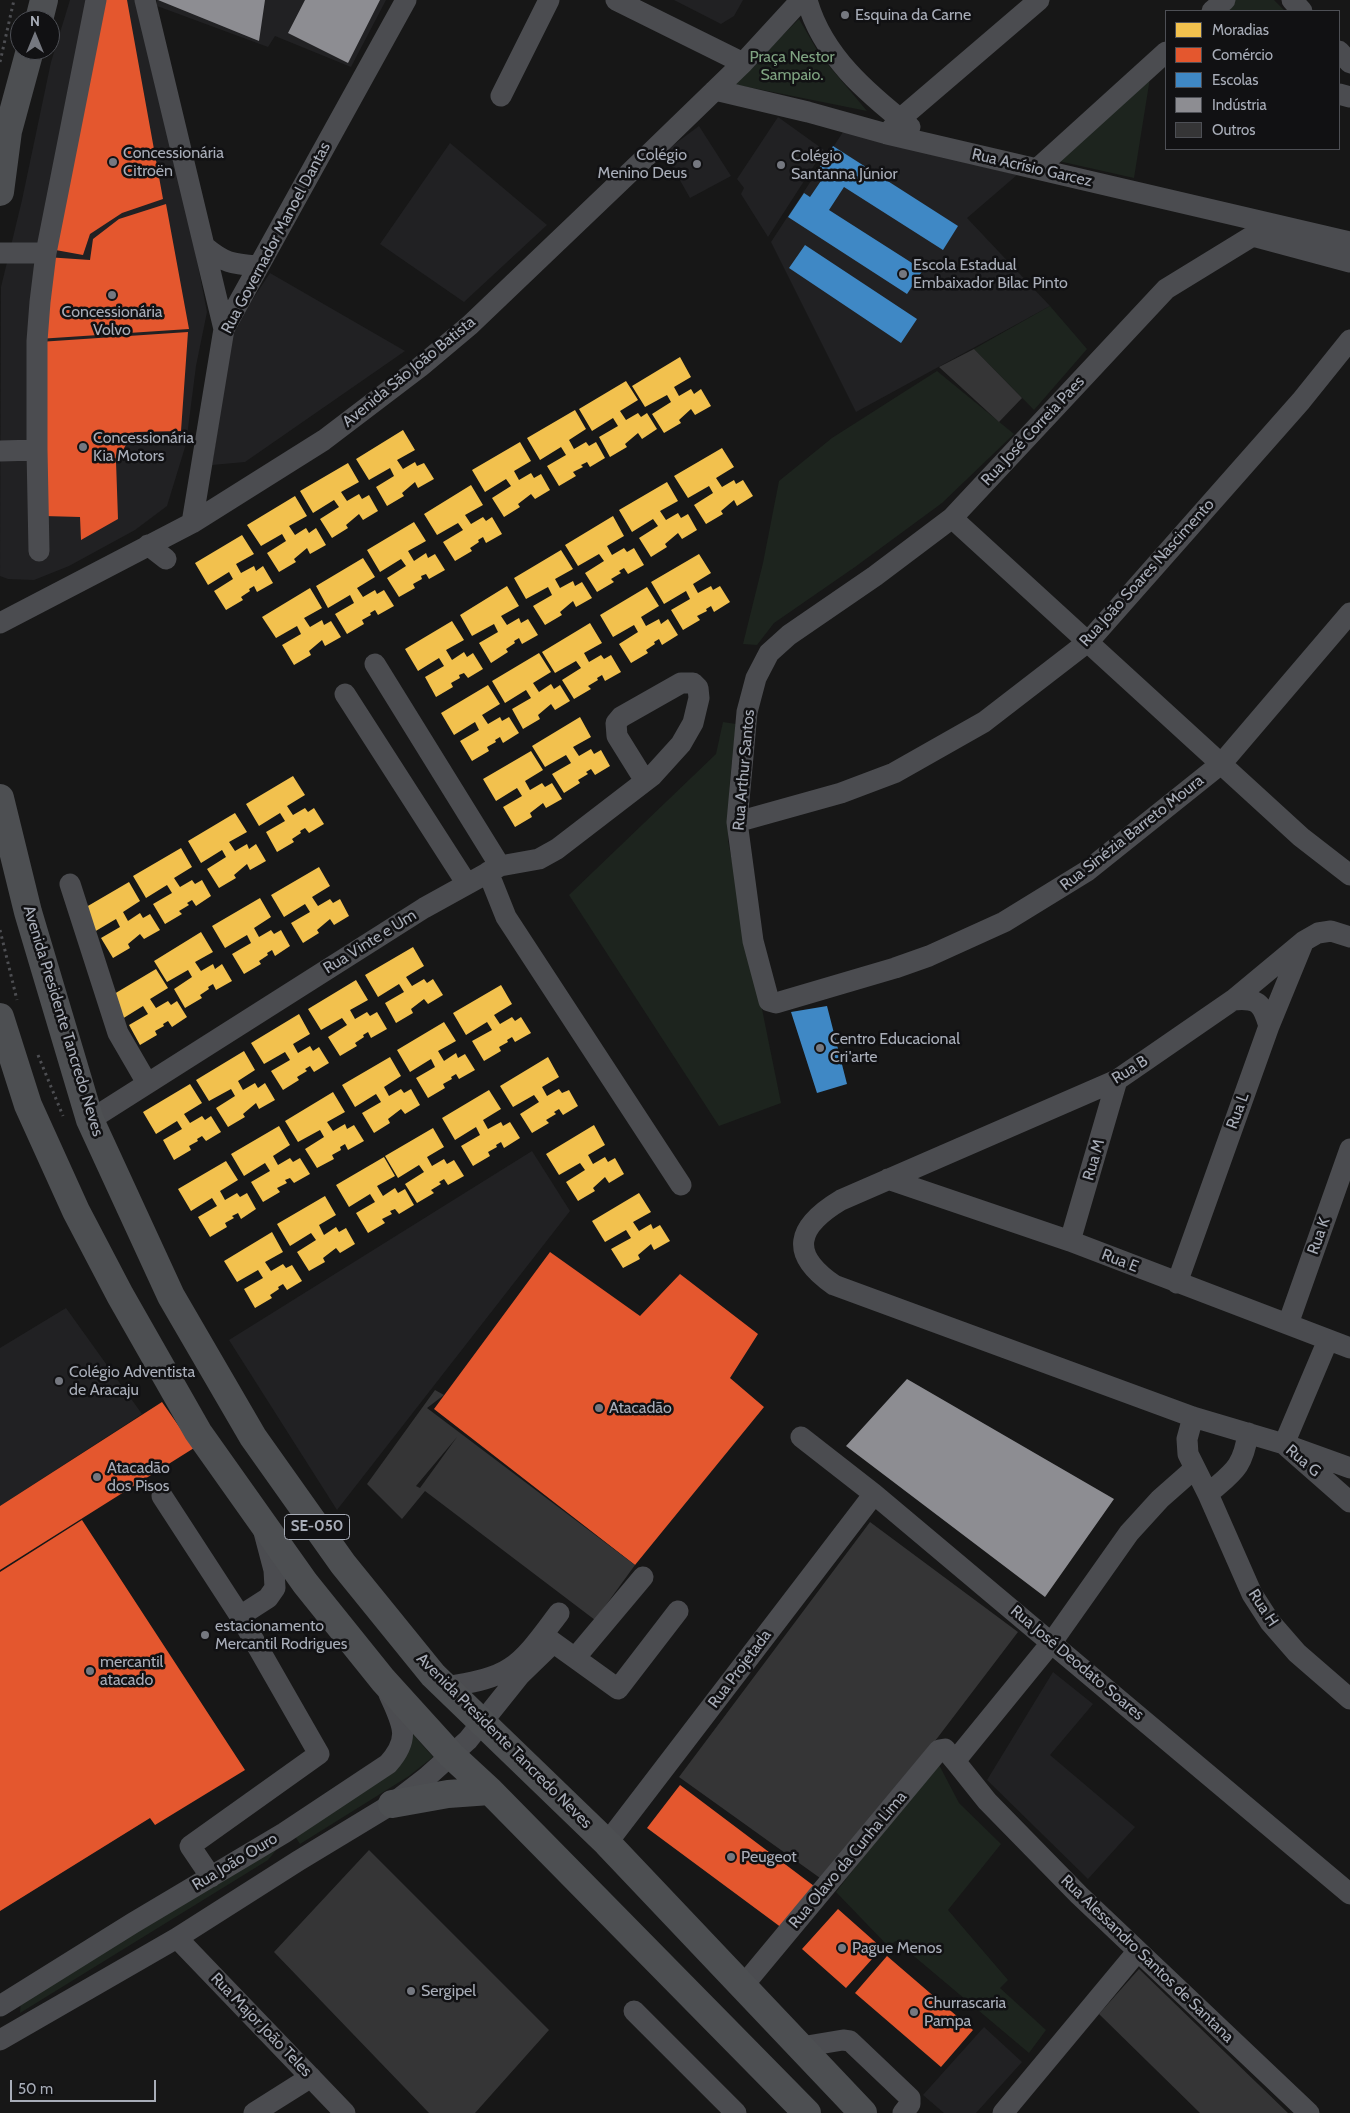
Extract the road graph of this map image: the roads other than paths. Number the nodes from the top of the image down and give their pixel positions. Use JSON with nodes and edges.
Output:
{"nodes":[{"id":1,"x":96,"y":0,"type":"edge"},
{"id":2,"x":145,"y":0,"type":"edge"},
{"id":3,"x":406,"y":0,"type":"edge"},
{"id":4,"x":549,"y":0,"type":"edge"},
{"id":5,"x":616,"y":0,"type":"edge"},
{"id":6,"x":801,"y":0,"type":"edge"},
{"id":7,"x":807,"y":0,"type":"edge"},
{"id":8,"x":1039,"y":0,"type":"edge"},
{"id":9,"x":1225,"y":0,"type":"edge"},
{"id":10,"x":1292,"y":0,"type":"edge"},
{"id":11,"x":1213,"y":10,"type":"edge"},
{"id":12,"x":1301,"y":10,"type":"edge"},
{"id":13,"x":1340,"y":52,"type":"edge"},
{"id":14,"x":1164,"y":57,"type":"edge"},
{"id":15,"x":27,"y":60,"type":"edge"},
{"id":16,"x":743,"y":63,"type":"junction"},
{"id":17,"x":1350,"y":63,"type":"edge"},
{"id":18,"x":715,"y":90,"type":"junction"},
{"id":19,"x":501,"y":96,"type":"dead end"},
{"id":20,"x":894,"y":126,"type":"junction"},
{"id":21,"x":1037,"y":169,"type":"junction"},
{"id":22,"x":0,"y":192,"type":"edge"},
{"id":23,"x":1272,"y":224,"type":"junction"},
{"id":24,"x":1253,"y":236,"type":"junction"},
{"id":25,"x":1350,"y":242,"type":"edge"},
{"id":26,"x":204,"y":246,"type":"junction"},
{"id":27,"x":0,"y":253,"type":"edge"},
{"id":28,"x":46,"y":253,"type":"junction"},
{"id":29,"x":1350,"y":262,"type":"edge"},
{"id":30,"x":257,"y":266,"type":"junction"},
{"id":31,"x":224,"y":329,"type":"junction"},
{"id":32,"x":1350,"y":340,"type":"edge"},
{"id":33,"x":37,"y":450,"type":"junction"},
{"id":34,"x":0,"y":451,"type":"edge"},
{"id":35,"x":952,"y":518,"type":"junction"},
{"id":36,"x":192,"y":523,"type":"junction"},
{"id":37,"x":148,"y":545,"type":"junction"},
{"id":38,"x":39,"y":551,"type":"dead end"},
{"id":39,"x":166,"y":559,"type":"dead end"},
{"id":40,"x":1350,"y":613,"type":"edge"},
{"id":41,"x":0,"y":623,"type":"edge"},
{"id":42,"x":789,"y":634,"type":"joint"},
{"id":43,"x":1089,"y":641,"type":"junction"},
{"id":44,"x":375,"y":664,"type":"dead end"},
{"id":45,"x":345,"y":694,"type":"dead end"},
{"id":46,"x":1222,"y":762,"type":"junction"},
{"id":47,"x":649,"y":778,"type":"dead end"},
{"id":48,"x":0,"y":798,"type":"edge"},
{"id":49,"x":737,"y":822,"type":"junction"},
{"id":50,"x":494,"y":869,"type":"junction"},
{"id":51,"x":1350,"y":875,"type":"edge"},
{"id":52,"x":70,"y":884,"type":"dead end"},
{"id":53,"x":467,"y":884,"type":"junction"},
{"id":54,"x":1350,"y":937,"type":"edge"},
{"id":55,"x":1304,"y":941,"type":"junction"},
{"id":56,"x":1232,"y":1000,"type":"junction"},
{"id":57,"x":773,"y":1003,"type":"joint"},
{"id":58,"x":0,"y":1017,"type":"edge"},
{"id":59,"x":1269,"y":1026,"type":"junction"},
{"id":60,"x":1118,"y":1080,"type":"junction"},
{"id":61,"x":147,"y":1083,"type":"junction"},
{"id":62,"x":90,"y":1120,"type":"junction"},
{"id":63,"x":1350,"y":1149,"type":"edge"},
{"id":64,"x":888,"y":1180,"type":"junction"},
{"id":65,"x":680,"y":1185,"type":"dead end"},
{"id":66,"x":1070,"y":1241,"type":"junction"},
{"id":67,"x":1177,"y":1283,"type":"junction"},
{"id":68,"x":1288,"y":1324,"type":"junction"},
{"id":69,"x":1328,"y":1340,"type":"junction"},
{"id":70,"x":1350,"y":1348,"type":"edge"},
{"id":71,"x":1193,"y":1418,"type":"junction"},
{"id":72,"x":1248,"y":1433,"type":"junction"},
{"id":73,"x":801,"y":1437,"type":"dead end"},
{"id":74,"x":1284,"y":1444,"type":"junction"},
{"id":75,"x":1350,"y":1468,"type":"edge"},
{"id":76,"x":1194,"y":1469,"type":"junction"},
{"id":77,"x":874,"y":1494,"type":"junction"},
{"id":78,"x":1208,"y":1494,"type":"junction"},
{"id":79,"x":162,"y":1496,"type":"dead end"},
{"id":80,"x":1350,"y":1502,"type":"edge"},
{"id":81,"x":259,"y":1518,"type":"junction"},
{"id":82,"x":643,"y":1577,"type":"dead end"},
{"id":83,"x":678,"y":1611,"type":"dead end"},
{"id":84,"x":560,"y":1613,"type":"dead end"},
{"id":85,"x":240,"y":1616,"type":"junction"},
{"id":86,"x":548,"y":1639,"type":"junction"},
{"id":87,"x":1052,"y":1642,"type":"junction"},
{"id":88,"x":575,"y":1658,"type":"junction"},
{"id":89,"x":383,"y":1680,"type":"junction"},
{"id":90,"x":446,"y":1687,"type":"junction"},
{"id":91,"x":1350,"y":1699,"type":"edge"},
{"id":92,"x":484,"y":1722,"type":"junction"},
{"id":93,"x":451,"y":1756,"type":"junction"},
{"id":94,"x":955,"y":1761,"type":"junction"},
{"id":95,"x":490,"y":1791,"type":"junction"},
{"id":96,"x":987,"y":1801,"type":"joint"},
{"id":97,"x":392,"y":1804,"type":"junction"},
{"id":98,"x":284,"y":1832,"type":"junction"},
{"id":99,"x":607,"y":1844,"type":"junction"},
{"id":100,"x":298,"y":1861,"type":"junction"},
{"id":101,"x":211,"y":1877,"type":"junction"},
{"id":102,"x":1350,"y":1894,"type":"edge"},
{"id":103,"x":177,"y":1938,"type":"junction"},
{"id":104,"x":1137,"y":1952,"type":"junction"},
{"id":105,"x":742,"y":1987,"type":"junction"},
{"id":106,"x":6,"y":2003,"type":"edge"},
{"id":107,"x":634,"y":2011,"type":"dead end"},
{"id":108,"x":28,"y":2023,"type":"junction"},
{"id":109,"x":0,"y":2040,"type":"edge"},
{"id":110,"x":801,"y":2047,"type":"junction"},
{"id":111,"x":311,"y":2077,"type":"junction"},
{"id":112,"x":254,"y":2113,"type":"edge"},
{"id":113,"x":345,"y":2113,"type":"edge"},
{"id":114,"x":736,"y":2113,"type":"edge"},
{"id":115,"x":807,"y":2113,"type":"edge"},
{"id":116,"x":863,"y":2113,"type":"edge"},
{"id":117,"x":903,"y":2113,"type":"edge"},
{"id":118,"x":1003,"y":2113,"type":"edge"},
{"id":119,"x":1310,"y":2113,"type":"edge"}],
"edges":[{"from":1,"to":28,"type":"street"},
{"from":2,"to":26,"type":"street"},
{"from":3,"to":30,"type":"street","name":"Rua Governador Manoel Dantas"},
{"from":4,"to":19,"type":"street"},
{"from":5,"to":16,"type":"street"},
{"from":6,"to":16,"type":"street","name":"Avenida São João Batista"},
{"from":7,"to":20,"type":"street"},
{"from":8,"to":20,"type":"street"},
{"from":9,"to":11,"type":"street"},
{"from":10,"to":12,"type":"street"},
{"from":13,"to":17,"type":"street"},
{"from":14,"to":21,"type":"street"},
{"from":15,"to":22,"type":"main road"},
{"from":16,"to":18,"type":"street","name":"Avenida São João Batista"},
{"from":18,"to":20,"type":"street","name":"Rua Acrísio Garcez"},
{"from":18,"to":36,"type":"street","name":"Avenida São João Batista"},
{"from":20,"to":21,"type":"street","name":"Rua Acrísio Garcez"},
{"from":21,"to":23,"type":"street","name":"Rua Acrísio Garcez"},
{"from":23,"to":24,"type":"street","name":"Rua José Correia Paes"},
{"from":23,"to":25,"type":"street","name":"Rua Acrísio Garcez"},
{"from":24,"to":29,"type":"street"},
{"from":24,"to":35,"type":"street","name":"Rua José Correia Paes"},
{"from":26,"to":30,"type":"street"},
{"from":26,"to":31,"type":"street"},
{"from":27,"to":28,"type":"street"},
{"from":28,"to":33,"type":"street"},
{"from":30,"to":31,"type":"street","name":"Rua Governador Manoel Dantas"},
{"from":31,"to":36,"type":"street","name":"Rua Governador Manoel Dantas"},
{"from":32,"to":43,"type":"street","name":"Rua João Soares Nascimento"},
{"from":33,"to":34,"type":"street"},
{"from":33,"to":38,"type":"street"},
{"from":35,"to":42,"type":"street","name":"Rua José Correia Paes"},
{"from":35,"to":43,"type":"street"},
{"from":36,"to":37,"type":"street","name":"Avenida São João Batista"},
{"from":37,"to":39,"type":"street"},
{"from":37,"to":41,"type":"street","name":"Avenida São João Batista"},
{"from":40,"to":46,"type":"street","name":"Rua Sinézia Barreto Moura"},
{"from":42,"to":49,"type":"street","name":"Rua Arthur Santos"},
{"from":43,"to":46,"type":"street"},
{"from":43,"to":49,"type":"street","name":"Rua João Soares Nascimento"},
{"from":44,"to":50,"type":"street"},
{"from":45,"to":53,"type":"street"},
{"from":46,"to":51,"type":"street"},
{"from":46,"to":57,"type":"street","name":"Rua Sinézia Barreto Moura"},
{"from":47,"to":50,"type":"street","name":"Rua Vinte e Um"},
{"from":48,"to":62,"type":"main road","name":"Avenida Presidente Tancredo Neves","number":"SE-050"},
{"from":49,"to":57,"type":"street","name":"Rua Arthur Santos"},
{"from":50,"to":53,"type":"street","name":"Rua Vinte e Um"},
{"from":50,"to":65,"type":"street"},
{"from":52,"to":61,"type":"street"},
{"from":53,"to":61,"type":"street","name":"Rua Vinte e Um"},
{"from":54,"to":55,"type":"street","name":"Rua B"},
{"from":55,"to":56,"type":"street","name":"Rua B"},
{"from":55,"to":59,"type":"street","name":"Rua L"},
{"from":56,"to":59,"type":"street"},
{"from":56,"to":60,"type":"street","name":"Rua B"},
{"from":58,"to":81,"type":"main road","number":"SE-050"},
{"from":59,"to":67,"type":"street","name":"Rua L"},
{"from":60,"to":64,"type":"street","name":"Rua B"},
{"from":60,"to":66,"type":"street","name":"Rua M"},
{"from":61,"to":62,"type":"street","name":"Rua Vinte e Um"},
{"from":62,"to":90,"type":"main road","name":"Avenida Presidente Tancredo Neves","number":"SE-050"},
{"from":63,"to":68,"type":"street","name":"Rua K"},
{"from":64,"to":66,"type":"street","name":"Rua E"},
{"from":64,"to":71,"type":"street","name":"Rua B"},
{"from":66,"to":67,"type":"street","name":"Rua E"},
{"from":67,"to":68,"type":"street","name":"Rua E"},
{"from":68,"to":69,"type":"street","name":"Rua E"},
{"from":69,"to":70,"type":"street","name":"Rua E"},
{"from":69,"to":74,"type":"street"},
{"from":71,"to":72,"type":"street","name":"Rua G"},
{"from":71,"to":76,"type":"street","name":"Rua H"},
{"from":72,"to":74,"type":"street","name":"Rua G"},
{"from":72,"to":78,"type":"street"},
{"from":73,"to":77,"type":"street","name":"Rua José Deodato Soares"},
{"from":74,"to":75,"type":"street"},
{"from":74,"to":80,"type":"street","name":"Rua G"},
{"from":76,"to":78,"type":"street","name":"Rua H"},
{"from":76,"to":87,"type":"street"},
{"from":77,"to":87,"type":"street","name":"Rua José Deodato Soares"},
{"from":77,"to":99,"type":"street","name":"Rua Projetada"},
{"from":78,"to":91,"type":"street","name":"Rua H"},
{"from":79,"to":85,"type":"street"},
{"from":81,"to":85,"type":"street"},
{"from":81,"to":89,"type":"main road","number":"SE-050"},
{"from":82,"to":88,"type":"street"},
{"from":83,"to":88,"type":"street"},
{"from":84,"to":86,"type":"street"},
{"from":85,"to":101,"type":"street"},
{"from":86,"to":88,"type":"street"},
{"from":86,"to":90,"type":"street"},
{"from":86,"to":92,"type":"street","name":"Rua João Ouro"},
{"from":87,"to":94,"type":"street"},
{"from":87,"to":102,"type":"street","name":"Rua José Deodato Soares"},
{"from":89,"to":93,"type":"main road","number":"SE-050"},
{"from":89,"to":98,"type":"street","name":"Rua João Ouro"},
{"from":90,"to":92,"type":"main road","name":"Avenida Presidente Tancredo Neves","number":"SE-050"},
{"from":92,"to":93,"type":"street","name":"Rua João Ouro"},
{"from":92,"to":99,"type":"main road","name":"Avenida Presidente Tancredo Neves","number":"SE-050"},
{"from":93,"to":95,"type":"main road","number":"SE-050"},
{"from":93,"to":97,"type":"street","name":"Rua João Ouro"},
{"from":94,"to":96,"type":"street","name":"Rua Olavo da Cunha Lima"},
{"from":94,"to":105,"type":"street","name":"Rua Olavo da Cunha Lima"},
{"from":95,"to":97,"type":"main road"},
{"from":95,"to":115,"type":"main road","number":"SE-050"},
{"from":96,"to":104,"type":"street","name":"Rua Alessandro Santos de Santana"},
{"from":97,"to":100,"type":"street","name":"Rua João Ouro"},
{"from":98,"to":100,"type":"street"},
{"from":98,"to":101,"type":"street","name":"Rua João Ouro"},
{"from":99,"to":105,"type":"main road","name":"Avenida Presidente Tancredo Neves","number":"SE-050"},
{"from":100,"to":103,"type":"street","name":"Rua João Ouro"},
{"from":101,"to":106,"type":"street","name":"Rua João Ouro"},
{"from":103,"to":108,"type":"street","name":"Rua João Ouro"},
{"from":103,"to":111,"type":"street","name":"Rua Major João Teles"},
{"from":104,"to":118,"type":"street"},
{"from":104,"to":119,"type":"street","name":"Rua Alessandro Santos de Santana"},
{"from":105,"to":110,"type":"main road","name":"Avenida Presidente Tancredo Neves","number":"SE-050"},
{"from":106,"to":108,"type":"street"},
{"from":107,"to":114,"type":"street"},
{"from":108,"to":109,"type":"street","name":"Rua João Ouro"},
{"from":110,"to":116,"type":"main road","name":"Avenida Presidente Tancredo Neves","number":"SE-050"},
{"from":110,"to":117,"type":"street"},
{"from":111,"to":112,"type":"street"},
{"from":111,"to":113,"type":"street","name":"Rua Major João Teles"}]}
